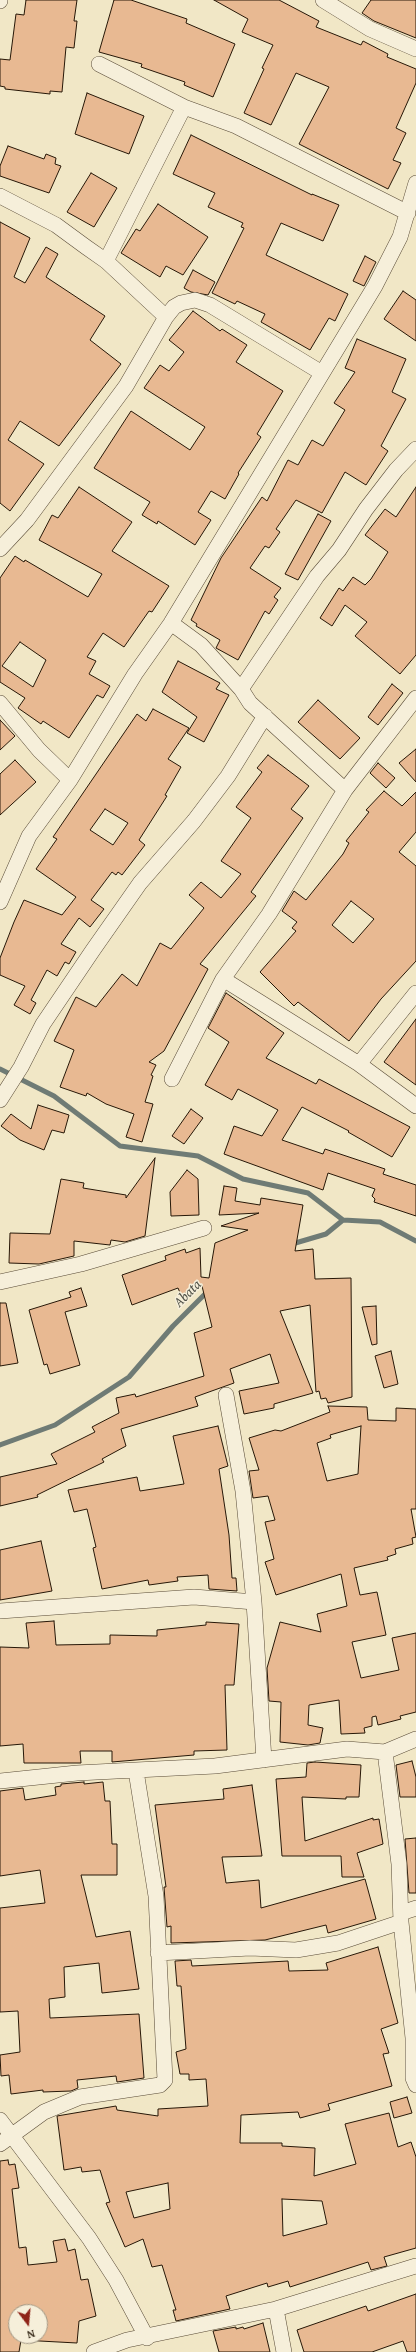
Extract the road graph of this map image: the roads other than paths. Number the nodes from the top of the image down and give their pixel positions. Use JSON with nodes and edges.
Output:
{"nodes":[{"id":1,"x":323,"y":0,"type":"edge"},
{"id":2,"x":416,"y":49,"type":"edge"},
{"id":3,"x":99,"y":64,"type":"dead end"},
{"id":4,"x":184,"y":107,"type":"junction"},
{"id":5,"x":416,"y":183,"type":"edge"},
{"id":6,"x":0,"y":196,"type":"edge"},
{"id":7,"x":408,"y":213,"type":"junction"},
{"id":8,"x":106,"y":261,"type":"junction"},
{"id":9,"x":166,"y":317,"type":"junction"},
{"id":10,"x":322,"y":373,"type":"junction"},
{"id":11,"x":416,"y":449,"type":"edge"},
{"id":12,"x":0,"y":549,"type":"edge"},
{"id":13,"x":171,"y":623,"type":"junction"},
{"id":14,"x":240,"y":689,"type":"junction"},
{"id":15,"x":416,"y":698,"type":"edge"},
{"id":16,"x":0,"y":703,"type":"edge"},
{"id":17,"x":265,"y":716,"type":"junction"},
{"id":18,"x":70,"y":780,"type":"junction"},
{"id":19,"x":345,"y":790,"type":"junction"},
{"id":20,"x":0,"y":902,"type":"edge"},
{"id":21,"x":223,"y":979,"type":"junction"},
{"id":22,"x":416,"y":993,"type":"edge"},
{"id":23,"x":359,"y":1064,"type":"junction"},
{"id":24,"x":172,"y":1079,"type":"dead end"},
{"id":25,"x":3,"y":1095,"type":"edge"},
{"id":26,"x":416,"y":1106,"type":"edge"},
{"id":27,"x":204,"y":1228,"type":"dead end"},
{"id":28,"x":0,"y":1282,"type":"edge"},
{"id":29,"x":226,"y":1395,"type":"dead end"},
{"id":30,"x":254,"y":1602,"type":"junction"},
{"id":31,"x":0,"y":1611,"type":"edge"},
{"id":32,"x":416,"y":1739,"type":"edge"},
{"id":33,"x":385,"y":1752,"type":"junction"},
{"id":34,"x":264,"y":1760,"type":"junction"},
{"id":35,"x":136,"y":1771,"type":"junction"},
{"id":36,"x":0,"y":1781,"type":"edge"},
{"id":37,"x":416,"y":1908,"type":"edge"},
{"id":38,"x":401,"y":1918,"type":"junction"},
{"id":39,"x":158,"y":1953,"type":"junction"},
{"id":40,"x":415,"y":2080,"type":"edge"},
{"id":41,"x":0,"y":2120,"type":"edge"},
{"id":42,"x":5,"y":2140,"type":"edge"},
{"id":43,"x":416,"y":2266,"type":"edge"},
{"id":44,"x":276,"y":2309,"type":"junction"},
{"id":45,"x":147,"y":2338,"type":"junction"},
{"id":46,"x":94,"y":2352,"type":"edge"},
{"id":47,"x":284,"y":2352,"type":"edge"}],
"edges":[{"from":1,"to":2,"type":"street"},
{"from":3,"to":4,"type":"street"},
{"from":4,"to":7,"type":"street"},
{"from":4,"to":8,"type":"street"},
{"from":5,"to":7,"type":"street"},
{"from":6,"to":8,"type":"street"},
{"from":7,"to":10,"type":"street"},
{"from":8,"to":9,"type":"street"},
{"from":9,"to":10,"type":"street"},
{"from":9,"to":12,"type":"street"},
{"from":10,"to":13,"type":"street"},
{"from":11,"to":14,"type":"street"},
{"from":13,"to":14,"type":"street"},
{"from":13,"to":18,"type":"street"},
{"from":14,"to":17,"type":"street"},
{"from":15,"to":19,"type":"street"},
{"from":16,"to":18,"type":"street"},
{"from":17,"to":19,"type":"street"},
{"from":17,"to":25,"type":"street"},
{"from":18,"to":20,"type":"street"},
{"from":19,"to":21,"type":"street"},
{"from":21,"to":23,"type":"street"},
{"from":21,"to":24,"type":"street"},
{"from":22,"to":23,"type":"street"},
{"from":23,"to":26,"type":"street"},
{"from":27,"to":28,"type":"street"},
{"from":29,"to":30,"type":"street"},
{"from":30,"to":31,"type":"street"},
{"from":30,"to":34,"type":"street"},
{"from":32,"to":33,"type":"street"},
{"from":33,"to":34,"type":"street"},
{"from":33,"to":38,"type":"street"},
{"from":34,"to":35,"type":"street"},
{"from":35,"to":36,"type":"street"},
{"from":35,"to":39,"type":"street"},
{"from":37,"to":38,"type":"street"},
{"from":38,"to":39,"type":"street"},
{"from":38,"to":40,"type":"street"},
{"from":39,"to":42,"type":"street"},
{"from":41,"to":42,"type":"street"},
{"from":42,"to":45,"type":"street"},
{"from":43,"to":44,"type":"street"},
{"from":44,"to":45,"type":"street"},
{"from":44,"to":47,"type":"street"},
{"from":45,"to":46,"type":"street"}]}
